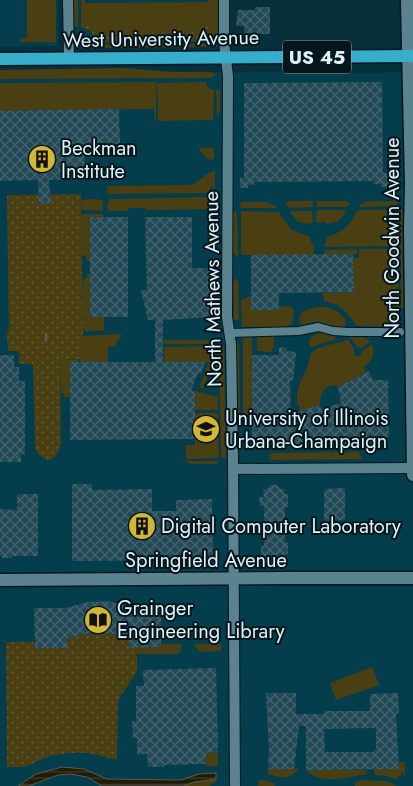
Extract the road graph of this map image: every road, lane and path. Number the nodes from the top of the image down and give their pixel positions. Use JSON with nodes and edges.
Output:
{"nodes":[{"id":1,"x":68,"y":0,"type":"edge"},
{"id":2,"x":224,"y":0,"type":"edge"},
{"id":3,"x":407,"y":0,"type":"edge"},
{"id":4,"x":411,"y":56,"type":"edge"},
{"id":5,"x":226,"y":57,"type":"junction"},
{"id":6,"x":68,"y":58,"type":"junction"},
{"id":7,"x":0,"y":59,"type":"edge"},
{"id":8,"x":412,"y":196,"type":"edge"},
{"id":9,"x":408,"y":332,"type":"edge"},
{"id":10,"x":229,"y":333,"type":"junction"},
{"id":11,"x":413,"y":468,"type":"edge"},
{"id":12,"x":233,"y":469,"type":"junction"},
{"id":13,"x":413,"y":475,"type":"edge"},
{"id":14,"x":234,"y":578,"type":"junction"},
{"id":15,"x":413,"y":578,"type":"edge"},
{"id":16,"x":0,"y":580,"type":"edge"},
{"id":17,"x":235,"y":786,"type":"edge"}],
"edges":[{"from":1,"to":6,"type":"street"},
{"from":2,"to":5,"type":"street","name":"North Mathews Avenue"},
{"from":3,"to":4,"type":"street","name":"North Goodwin Avenue"},
{"from":4,"to":5,"type":"main road","name":"West University Avenue","number":"US 45"},
{"from":4,"to":8,"type":"street","name":"North Goodwin Avenue"},
{"from":5,"to":6,"type":"main road","name":"West University Avenue","number":"US 45"},
{"from":5,"to":10,"type":"street","name":"North Mathews Avenue"},
{"from":6,"to":7,"type":"main road","name":"West University Avenue","number":"US 45"},
{"from":8,"to":9,"type":"street","name":"North Goodwin Avenue"},
{"from":9,"to":10,"type":"street"},
{"from":9,"to":11,"type":"street","name":"North Goodwin Avenue"},
{"from":10,"to":12,"type":"street","name":"North Mathews Avenue"},
{"from":11,"to":12,"type":"street"},
{"from":11,"to":13,"type":"street","name":"North Goodwin Avenue"},
{"from":12,"to":14,"type":"street","name":"North Mathews Avenue"},
{"from":14,"to":15,"type":"street","name":"Springfield Avenue"},
{"from":14,"to":16,"type":"street","name":"Springfield Avenue"},
{"from":14,"to":17,"type":"street","name":"North Mathews Avenue"}]}
